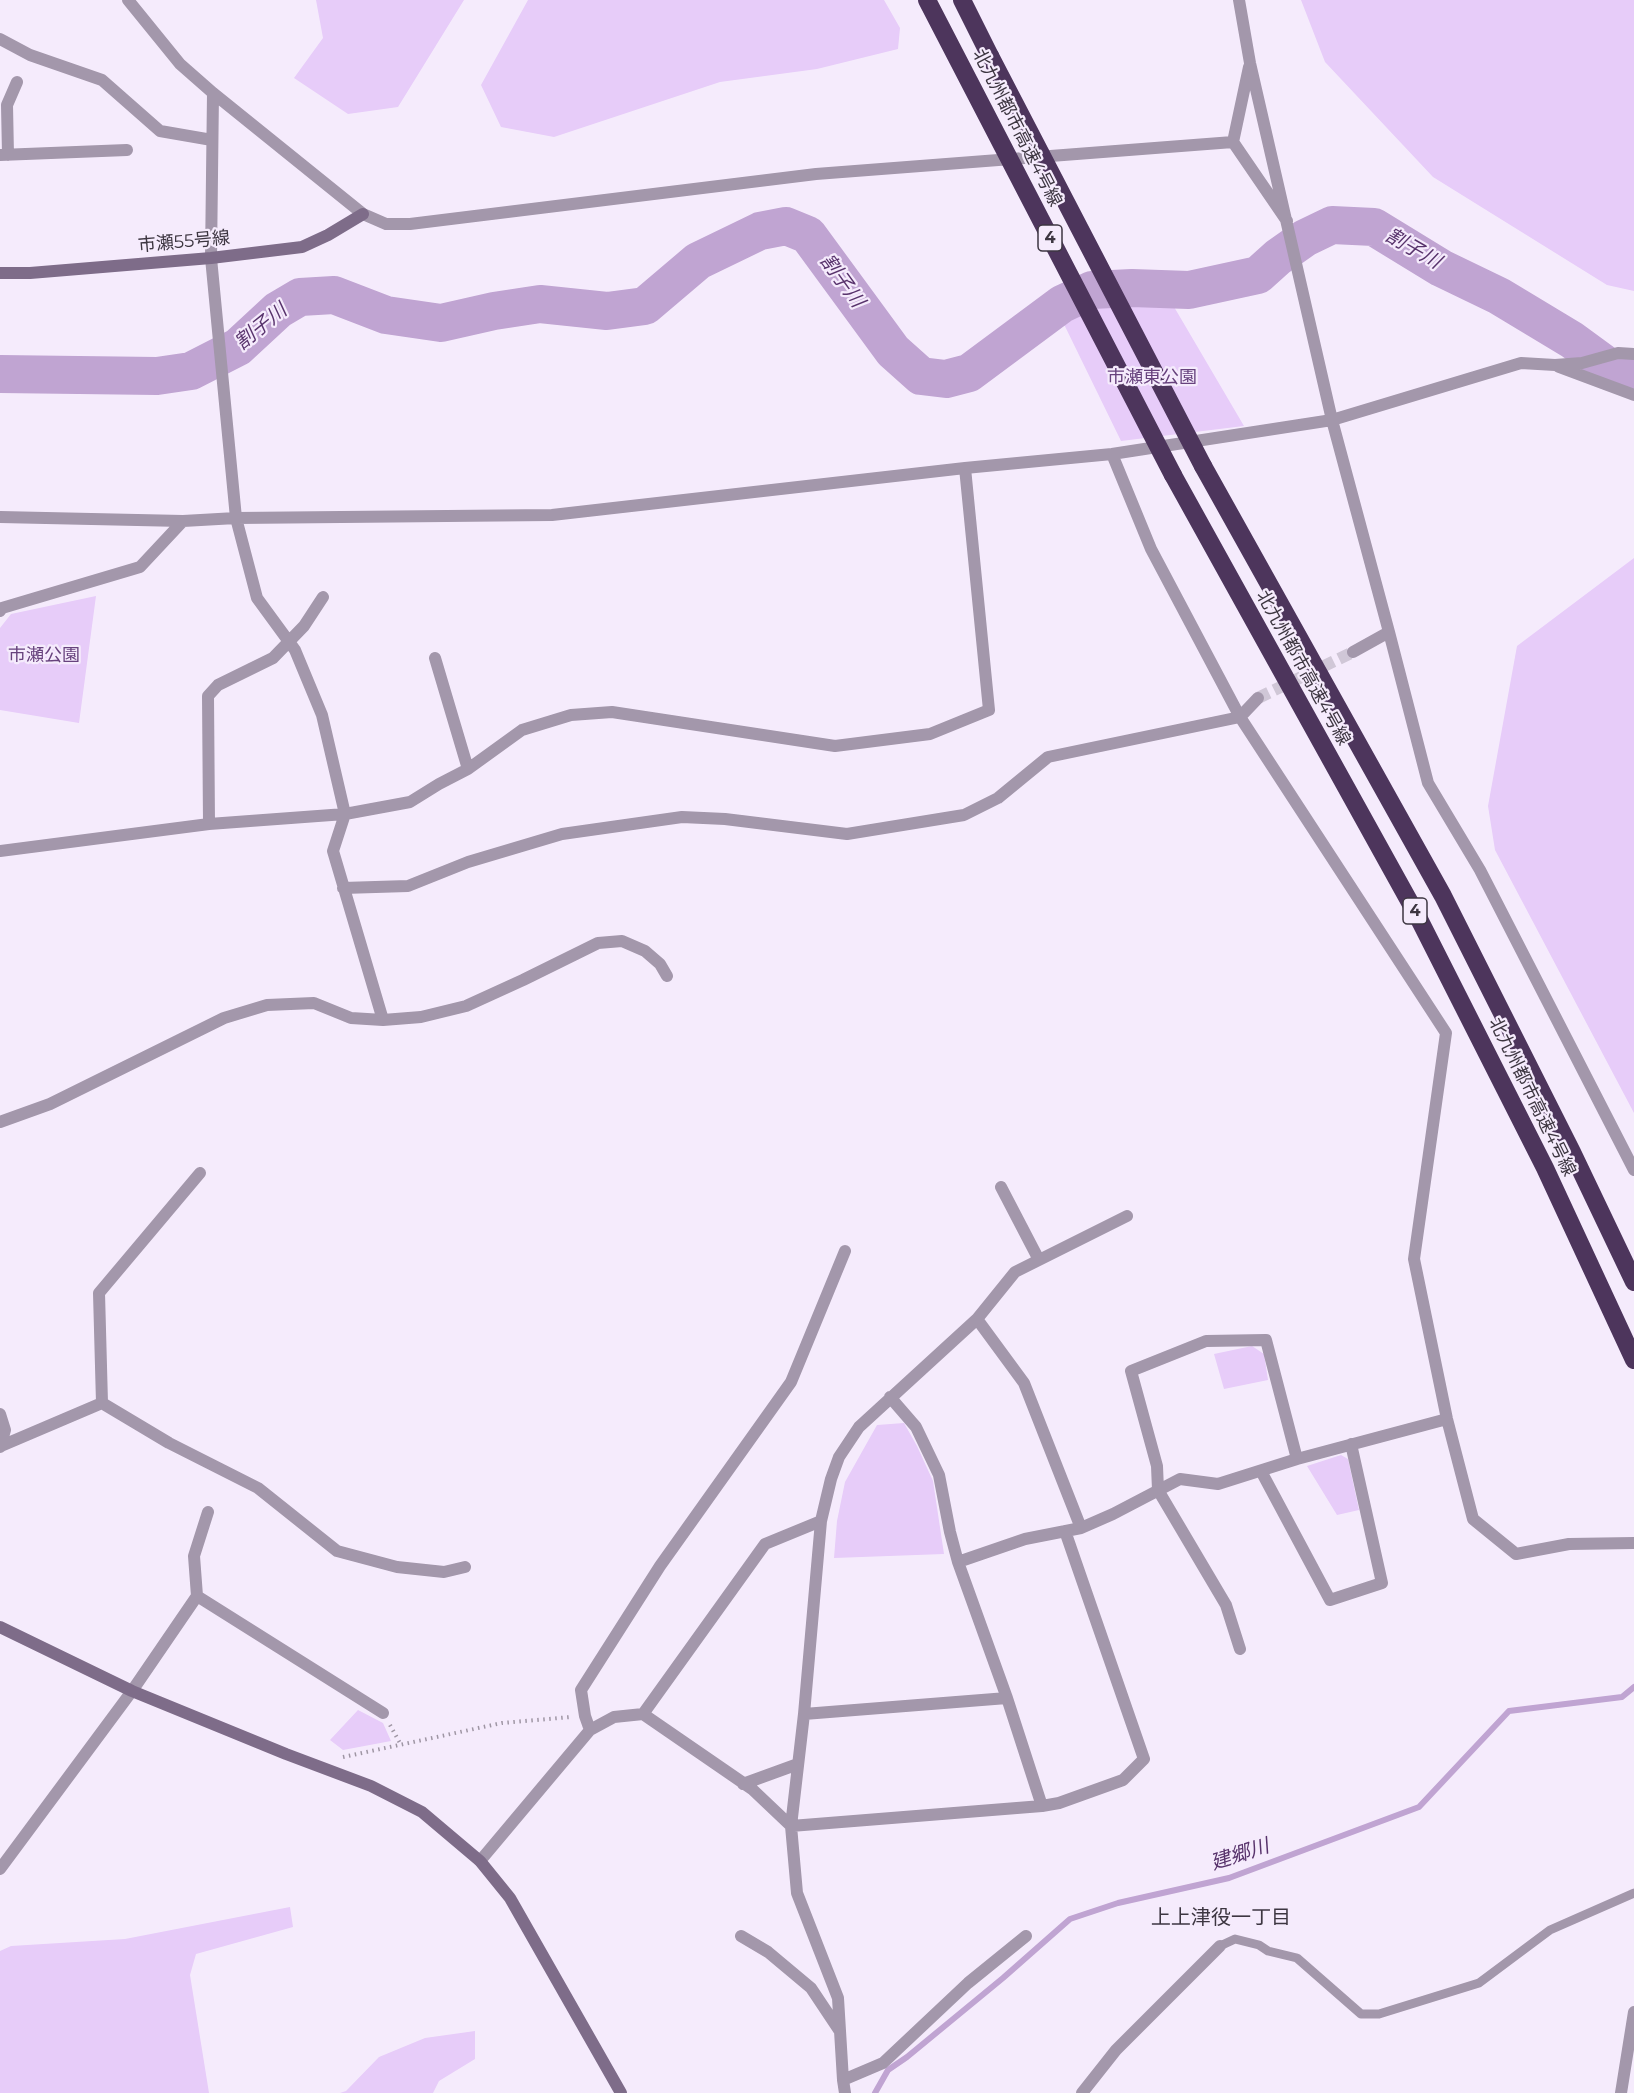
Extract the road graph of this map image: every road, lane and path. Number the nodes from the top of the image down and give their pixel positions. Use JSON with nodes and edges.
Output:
{"nodes":[{"id":1,"x":128,"y":0,"type":"edge"},
{"id":2,"x":927,"y":0,"type":"edge"},
{"id":3,"x":962,"y":0,"type":"edge"},
{"id":4,"x":968,"y":0,"type":"edge"},
{"id":5,"x":1239,"y":0,"type":"edge"},
{"id":6,"x":0,"y":39,"type":"edge"},
{"id":7,"x":990,"y":56,"type":"junction"},
{"id":8,"x":1250,"y":63,"type":"junction"},
{"id":9,"x":17,"y":82,"type":"dead end"},
{"id":10,"x":213,"y":93,"type":"junction"},
{"id":11,"x":212,"y":140,"type":"junction"},
{"id":12,"x":1233,"y":142,"type":"junction"},
{"id":13,"x":127,"y":150,"type":"dead end"},
{"id":14,"x":4,"y":155,"type":"edge"},
{"id":15,"x":363,"y":214,"type":"junction"},
{"id":16,"x":1287,"y":222,"type":"junction"},
{"id":17,"x":211,"y":258,"type":"junction"},
{"id":18,"x":0,"y":273,"type":"edge"},
{"id":19,"x":1634,"y":354,"type":"edge"},
{"id":20,"x":1555,"y":365,"type":"junction"},
{"id":21,"x":1634,"y":395,"type":"edge"},
{"id":22,"x":1332,"y":420,"type":"junction"},
{"id":23,"x":1112,"y":454,"type":"junction"},
{"id":24,"x":965,"y":468,"type":"junction"},
{"id":25,"x":0,"y":518,"type":"edge"},
{"id":26,"x":236,"y":519,"type":"junction"},
{"id":27,"x":183,"y":521,"type":"junction"},
{"id":28,"x":323,"y":597,"type":"dead end"},
{"id":29,"x":0,"y":611,"type":"edge"},
{"id":30,"x":1389,"y":632,"type":"junction"},
{"id":31,"x":289,"y":641,"type":"junction"},
{"id":32,"x":1353,"y":652,"type":"tunnel mouth"},
{"id":33,"x":435,"y":658,"type":"dead end"},
{"id":34,"x":1258,"y":698,"type":"tunnel mouth"},
{"id":35,"x":1240,"y":717,"type":"junction"},
{"id":36,"x":468,"y":769,"type":"junction"},
{"id":37,"x":345,"y":814,"type":"junction"},
{"id":38,"x":209,"y":824,"type":"junction"},
{"id":39,"x":0,"y":851,"type":"edge"},
{"id":40,"x":343,"y":888,"type":"junction"},
{"id":41,"x":667,"y":976,"type":"dead end"},
{"id":42,"x":383,"y":1020,"type":"junction"},
{"id":43,"x":0,"y":1122,"type":"edge"},
{"id":44,"x":1634,"y":1170,"type":"edge"},
{"id":45,"x":200,"y":1173,"type":"dead end"},
{"id":46,"x":1001,"y":1187,"type":"dead end"},
{"id":47,"x":1127,"y":1216,"type":"dead end"},
{"id":48,"x":845,"y":1251,"type":"dead end"},
{"id":49,"x":1039,"y":1260,"type":"junction"},
{"id":50,"x":1634,"y":1282,"type":"edge"},
{"id":51,"x":978,"y":1319,"type":"junction"},
{"id":52,"x":1634,"y":1360,"type":"edge"},
{"id":53,"x":890,"y":1397,"type":"junction"},
{"id":54,"x":102,"y":1403,"type":"junction"},
{"id":55,"x":0,"y":1414,"type":"edge"},
{"id":56,"x":1447,"y":1419,"type":"junction"},
{"id":57,"x":1351,"y":1444,"type":"junction"},
{"id":58,"x":0,"y":1447,"type":"edge"},
{"id":59,"x":1297,"y":1458,"type":"junction"},
{"id":60,"x":1261,"y":1471,"type":"junction"},
{"id":61,"x":1158,"y":1490,"type":"junction"},
{"id":62,"x":208,"y":1512,"type":"dead end"},
{"id":63,"x":821,"y":1521,"type":"junction"},
{"id":64,"x":1081,"y":1528,"type":"junction"},
{"id":65,"x":1065,"y":1531,"type":"junction"},
{"id":66,"x":1634,"y":1543,"type":"edge"},
{"id":67,"x":958,"y":1562,"type":"junction"},
{"id":68,"x":465,"y":1567,"type":"dead end"},
{"id":69,"x":197,"y":1596,"type":"junction"},
{"id":70,"x":0,"y":1627,"type":"edge"},
{"id":71,"x":1240,"y":1649,"type":"dead end"},
{"id":72,"x":132,"y":1691,"type":"junction"},
{"id":73,"x":1007,"y":1698,"type":"junction"},
{"id":74,"x":383,"y":1713,"type":"joint"},
{"id":75,"x":644,"y":1714,"type":"junction"},
{"id":76,"x":804,"y":1714,"type":"junction"},
{"id":77,"x":585,"y":1716,"type":"junction"},
{"id":78,"x":590,"y":1730,"type":"junction"},
{"id":79,"x":401,"y":1745,"type":"junction"},
{"id":80,"x":313,"y":1764,"type":"junction"},
{"id":81,"x":798,"y":1764,"type":"junction"},
{"id":82,"x":743,"y":1784,"type":"junction"},
{"id":83,"x":1042,"y":1806,"type":"junction"},
{"id":84,"x":791,"y":1826,"type":"junction"},
{"id":85,"x":480,"y":1861,"type":"junction"},
{"id":86,"x":0,"y":1869,"type":"edge"},
{"id":87,"x":1634,"y":1893,"type":"edge"},
{"id":88,"x":741,"y":1936,"type":"dead end"},
{"id":89,"x":1026,"y":1936,"type":"dead end"},
{"id":90,"x":1220,"y":1946,"type":"joint"},
{"id":91,"x":1634,"y":2012,"type":"edge"},
{"id":92,"x":840,"y":2031,"type":"junction"},
{"id":93,"x":844,"y":2087,"type":"edge"},
{"id":94,"x":621,"y":2093,"type":"edge"},
{"id":95,"x":1082,"y":2093,"type":"edge"},
{"id":96,"x":1621,"y":2093,"type":"edge"}],
"edges":[{"from":1,"to":10,"type":"street"},
{"from":2,"to":52,"type":"highway","name":"北九州都市高速4号線","number":"4","bridge":true},
{"from":3,"to":7,"type":"highway","name":"北九州都市高速4号線","number":"4"},
{"from":4,"to":7,"type":"highway"},
{"from":5,"to":8,"type":"street"},
{"from":6,"to":11,"type":"street"},
{"from":7,"to":50,"type":"highway","name":"北九州都市高速4号線","number":"4","bridge":true},
{"from":8,"to":12,"type":"street"},
{"from":8,"to":16,"type":"street"},
{"from":9,"to":14,"type":"street"},
{"from":10,"to":11,"type":"street"},
{"from":10,"to":15,"type":"street"},
{"from":11,"to":17,"type":"street"},
{"from":12,"to":15,"type":"street"},
{"from":12,"to":16,"type":"street"},
{"from":13,"to":14,"type":"street"},
{"from":15,"to":17,"type":"street","name":"市瀬55号線"},
{"from":16,"to":22,"type":"street"},
{"from":17,"to":18,"type":"street","name":"市瀬55号線"},
{"from":17,"to":26,"type":"street"},
{"from":19,"to":20,"type":"street"},
{"from":20,"to":21,"type":"street"},
{"from":20,"to":22,"type":"street"},
{"from":22,"to":23,"type":"street"},
{"from":22,"to":30,"type":"street"},
{"from":23,"to":24,"type":"street"},
{"from":23,"to":35,"type":"street"},
{"from":24,"to":26,"type":"street"},
{"from":24,"to":36,"type":"street"},
{"from":25,"to":27,"type":"street"},
{"from":26,"to":27,"type":"street"},
{"from":26,"to":31,"type":"street"},
{"from":27,"to":29,"type":"street"},
{"from":28,"to":31,"type":"street"},
{"from":30,"to":32,"type":"street"},
{"from":30,"to":44,"type":"street"},
{"from":31,"to":37,"type":"street"},
{"from":31,"to":38,"type":"street"},
{"from":33,"to":36,"type":"street"},
{"from":34,"to":35,"type":"street"},
{"from":35,"to":40,"type":"street"},
{"from":35,"to":56,"type":"street"},
{"from":36,"to":37,"type":"street"},
{"from":37,"to":38,"type":"street"},
{"from":37,"to":40,"type":"street"},
{"from":38,"to":39,"type":"street"},
{"from":40,"to":42,"type":"street"},
{"from":41,"to":42,"type":"street"},
{"from":42,"to":43,"type":"street"},
{"from":45,"to":54,"type":"street"},
{"from":46,"to":49,"type":"street"},
{"from":47,"to":49,"type":"street"},
{"from":48,"to":77,"type":"street"},
{"from":49,"to":51,"type":"street"},
{"from":51,"to":53,"type":"street"},
{"from":51,"to":64,"type":"street"},
{"from":53,"to":63,"type":"street"},
{"from":53,"to":67,"type":"street"},
{"from":54,"to":58,"type":"street"},
{"from":54,"to":68,"type":"street"},
{"from":55,"to":58,"type":"street"},
{"from":56,"to":57,"type":"street"},
{"from":56,"to":66,"type":"street"},
{"from":57,"to":59,"type":"street"},
{"from":57,"to":60,"type":"street"},
{"from":59,"to":60,"type":"street"},
{"from":59,"to":61,"type":"street"},
{"from":60,"to":61,"type":"street"},
{"from":61,"to":64,"type":"street"},
{"from":61,"to":71,"type":"street"},
{"from":62,"to":69,"type":"street"},
{"from":63,"to":75,"type":"street"},
{"from":63,"to":76,"type":"street"},
{"from":64,"to":65,"type":"street"},
{"from":65,"to":67,"type":"street"},
{"from":65,"to":83,"type":"street"},
{"from":67,"to":73,"type":"street"},
{"from":69,"to":72,"type":"street"},
{"from":69,"to":74,"type":"street"},
{"from":70,"to":72,"type":"street"},
{"from":72,"to":80,"type":"street"},
{"from":72,"to":86,"type":"street"},
{"from":73,"to":76,"type":"street"},
{"from":73,"to":83,"type":"street"},
{"from":74,"to":79,"type":"path"},
{"from":75,"to":78,"type":"street"},
{"from":75,"to":82,"type":"street"},
{"from":76,"to":81,"type":"street"},
{"from":77,"to":78,"type":"street"},
{"from":77,"to":79,"type":"path"},
{"from":78,"to":85,"type":"street"},
{"from":79,"to":80,"type":"path"},
{"from":80,"to":85,"type":"street"},
{"from":81,"to":82,"type":"street"},
{"from":81,"to":84,"type":"street"},
{"from":82,"to":84,"type":"street"},
{"from":83,"to":84,"type":"street"},
{"from":84,"to":92,"type":"street"},
{"from":85,"to":94,"type":"street"},
{"from":87,"to":90,"type":"lane"},
{"from":88,"to":92,"type":"street"},
{"from":89,"to":93,"type":"street"},
{"from":90,"to":95,"type":"street"},
{"from":91,"to":96,"type":"street"},
{"from":92,"to":93,"type":"street"}]}
